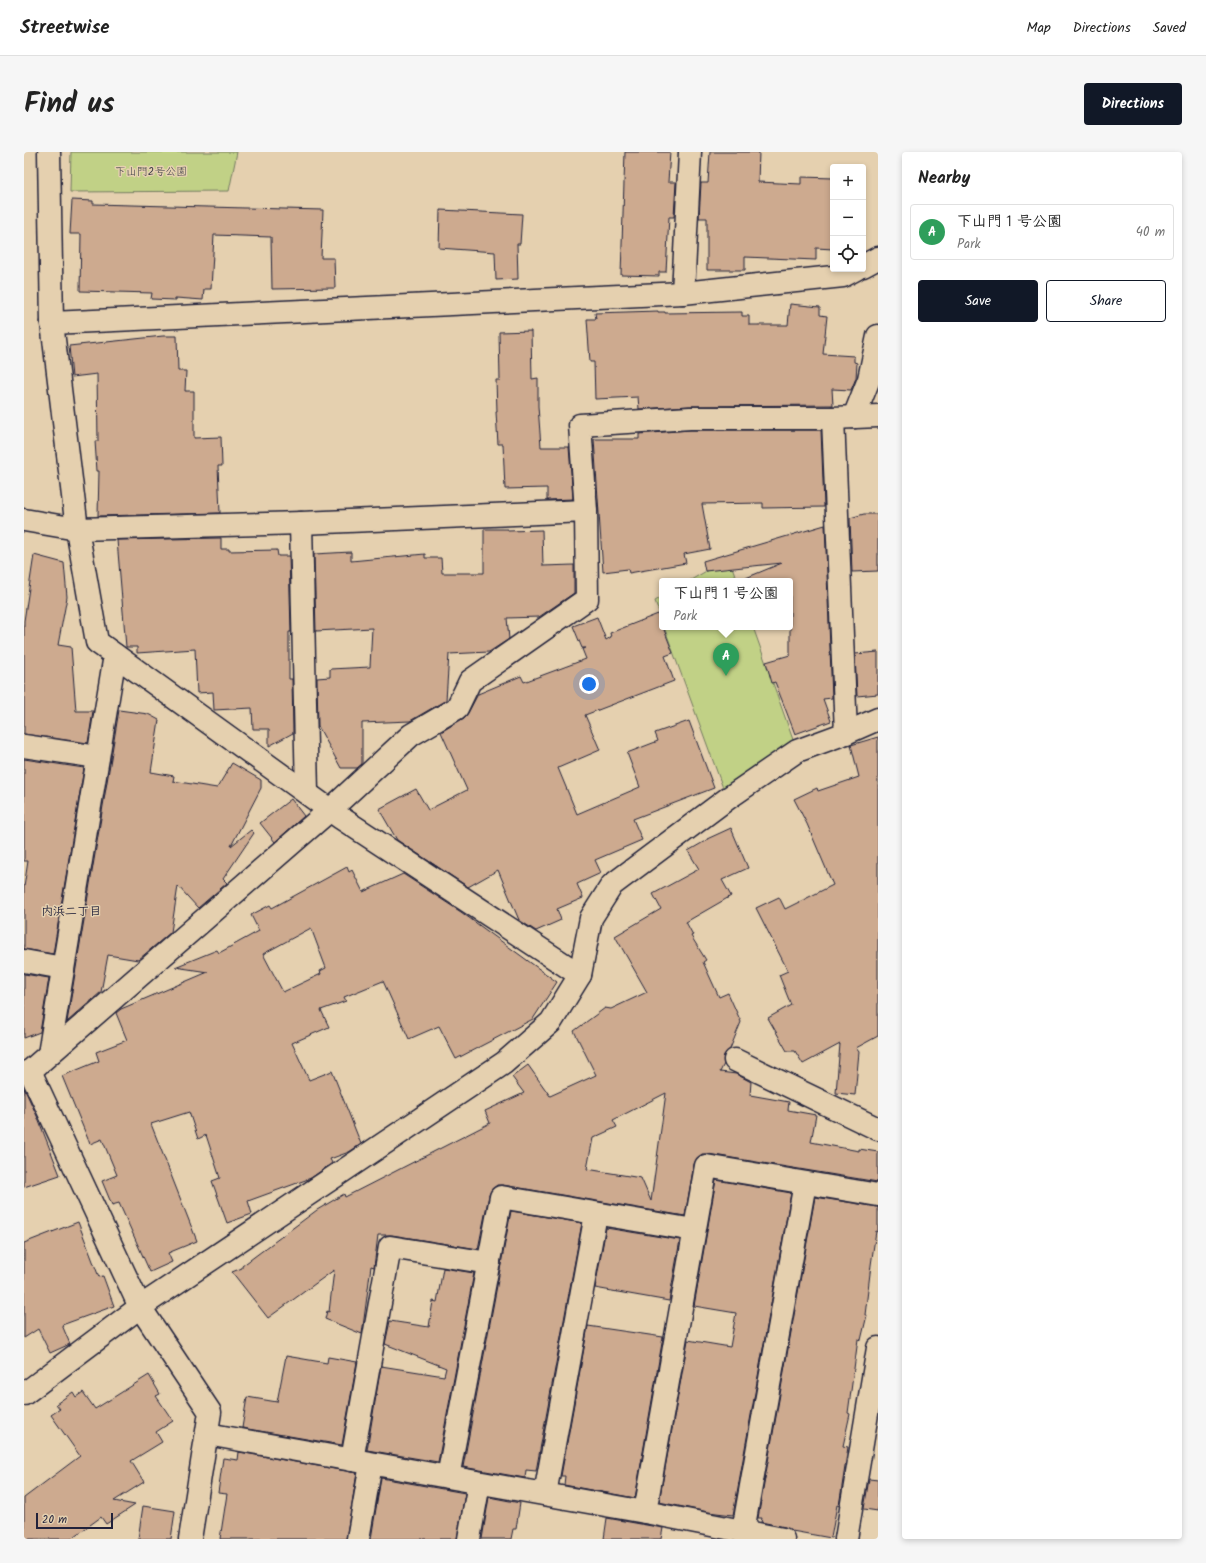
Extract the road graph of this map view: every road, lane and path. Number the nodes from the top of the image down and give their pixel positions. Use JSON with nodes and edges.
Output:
{"nodes":[{"id":1,"x":50,"y":152,"type":"edge"},
{"id":2,"x":690,"y":152,"type":"edge"},
{"id":3,"x":878,"y":258,"type":"edge"},
{"id":4,"x":866,"y":264,"type":"edge"},
{"id":5,"x":850,"y":272,"type":"edge"},
{"id":6,"x":684,"y":293,"type":"junction"},
{"id":7,"x":52,"y":323,"type":"junction"},
{"id":8,"x":878,"y":336,"type":"edge"},
{"id":9,"x":878,"y":416,"type":"edge"},
{"id":10,"x":844,"y":417,"type":"junction"},
{"id":11,"x":586,"y":511,"type":"junction"},
{"id":12,"x":24,"y":520,"type":"edge"},
{"id":13,"x":301,"y":523,"type":"junction"},
{"id":14,"x":77,"y":529,"type":"junction"},
{"id":15,"x":115,"y":655,"type":"junction"},
{"id":16,"x":878,"y":719,"type":"edge"},
{"id":17,"x":846,"y":733,"type":"junction"},
{"id":18,"x":24,"y":746,"type":"edge"},
{"id":19,"x":98,"y":757,"type":"junction"},
{"id":20,"x":307,"y":793,"type":"junction"},
{"id":21,"x":330,"y":810,"type":"junction"},
{"id":22,"x":24,"y":961,"type":"edge"},
{"id":23,"x":63,"y":968,"type":"junction"},
{"id":24,"x":580,"y":976,"type":"junction"},
{"id":25,"x":49,"y":1054,"type":"junction"},
{"id":26,"x":734,"y":1060,"type":"dead end"},
{"id":27,"x":27,"y":1072,"type":"edge"},
{"id":28,"x":878,"y":1129,"type":"edge"},
{"id":29,"x":805,"y":1183,"type":"junction"},
{"id":30,"x":878,"y":1195,"type":"edge"},
{"id":31,"x":596,"y":1214,"type":"junction"},
{"id":32,"x":694,"y":1230,"type":"junction"},
{"id":33,"x":488,"y":1263,"type":"junction"},
{"id":34,"x":140,"y":1307,"type":"junction"},
{"id":35,"x":878,"y":1348,"type":"edge"},
{"id":36,"x":875,"y":1386,"type":"edge"},
{"id":37,"x":24,"y":1394,"type":"edge"},
{"id":38,"x":207,"y":1434,"type":"junction"},
{"id":39,"x":361,"y":1462,"type":"junction"},
{"id":40,"x":448,"y":1477,"type":"junction"},
{"id":41,"x":479,"y":1483,"type":"junction"},
{"id":42,"x":545,"y":1494,"type":"junction"},
{"id":43,"x":646,"y":1512,"type":"junction"},
{"id":44,"x":743,"y":1531,"type":"junction"},
{"id":45,"x":190,"y":1539,"type":"edge"},
{"id":46,"x":358,"y":1539,"type":"edge"},
{"id":47,"x":469,"y":1539,"type":"edge"},
{"id":48,"x":783,"y":1539,"type":"edge"},
{"id":49,"x":846,"y":1539,"type":"edge"}],
"edges":[{"from":1,"to":7,"type":"street"},
{"from":2,"to":6,"type":"street"},
{"from":3,"to":4,"type":"street"},
{"from":5,"to":6,"type":"street"},
{"from":6,"to":7,"type":"street"},
{"from":7,"to":14,"type":"street"},
{"from":8,"to":10,"type":"street"},
{"from":9,"to":10,"type":"street"},
{"from":10,"to":11,"type":"street"},
{"from":10,"to":17,"type":"street"},
{"from":11,"to":13,"type":"street"},
{"from":11,"to":21,"type":"street"},
{"from":12,"to":14,"type":"street"},
{"from":13,"to":14,"type":"street"},
{"from":13,"to":20,"type":"street"},
{"from":14,"to":15,"type":"street"},
{"from":15,"to":19,"type":"street"},
{"from":15,"to":20,"type":"street"},
{"from":16,"to":17,"type":"street"},
{"from":17,"to":24,"type":"street"},
{"from":18,"to":19,"type":"street"},
{"from":19,"to":23,"type":"street"},
{"from":20,"to":21,"type":"street"},
{"from":21,"to":24,"type":"street"},
{"from":21,"to":25,"type":"street"},
{"from":22,"to":23,"type":"street"},
{"from":23,"to":25,"type":"street"},
{"from":24,"to":34,"type":"street"},
{"from":25,"to":27,"type":"street"},
{"from":26,"to":28,"type":"street"},
{"from":27,"to":34,"type":"street"},
{"from":29,"to":30,"type":"street"},
{"from":29,"to":32,"type":"street"},
{"from":29,"to":44,"type":"street"},
{"from":31,"to":32,"type":"street"},
{"from":31,"to":33,"type":"street"},
{"from":31,"to":42,"type":"street"},
{"from":32,"to":43,"type":"street"},
{"from":33,"to":39,"type":"street"},
{"from":33,"to":40,"type":"street"},
{"from":34,"to":37,"type":"street"},
{"from":34,"to":38,"type":"street"},
{"from":35,"to":36,"type":"street"},
{"from":36,"to":49,"type":"street"},
{"from":38,"to":39,"type":"street"},
{"from":38,"to":45,"type":"street"},
{"from":39,"to":40,"type":"street"},
{"from":39,"to":46,"type":"street"},
{"from":40,"to":41,"type":"street"},
{"from":41,"to":42,"type":"street"},
{"from":41,"to":47,"type":"street"},
{"from":42,"to":43,"type":"street"},
{"from":43,"to":44,"type":"street"},
{"from":44,"to":48,"type":"street"}]}
